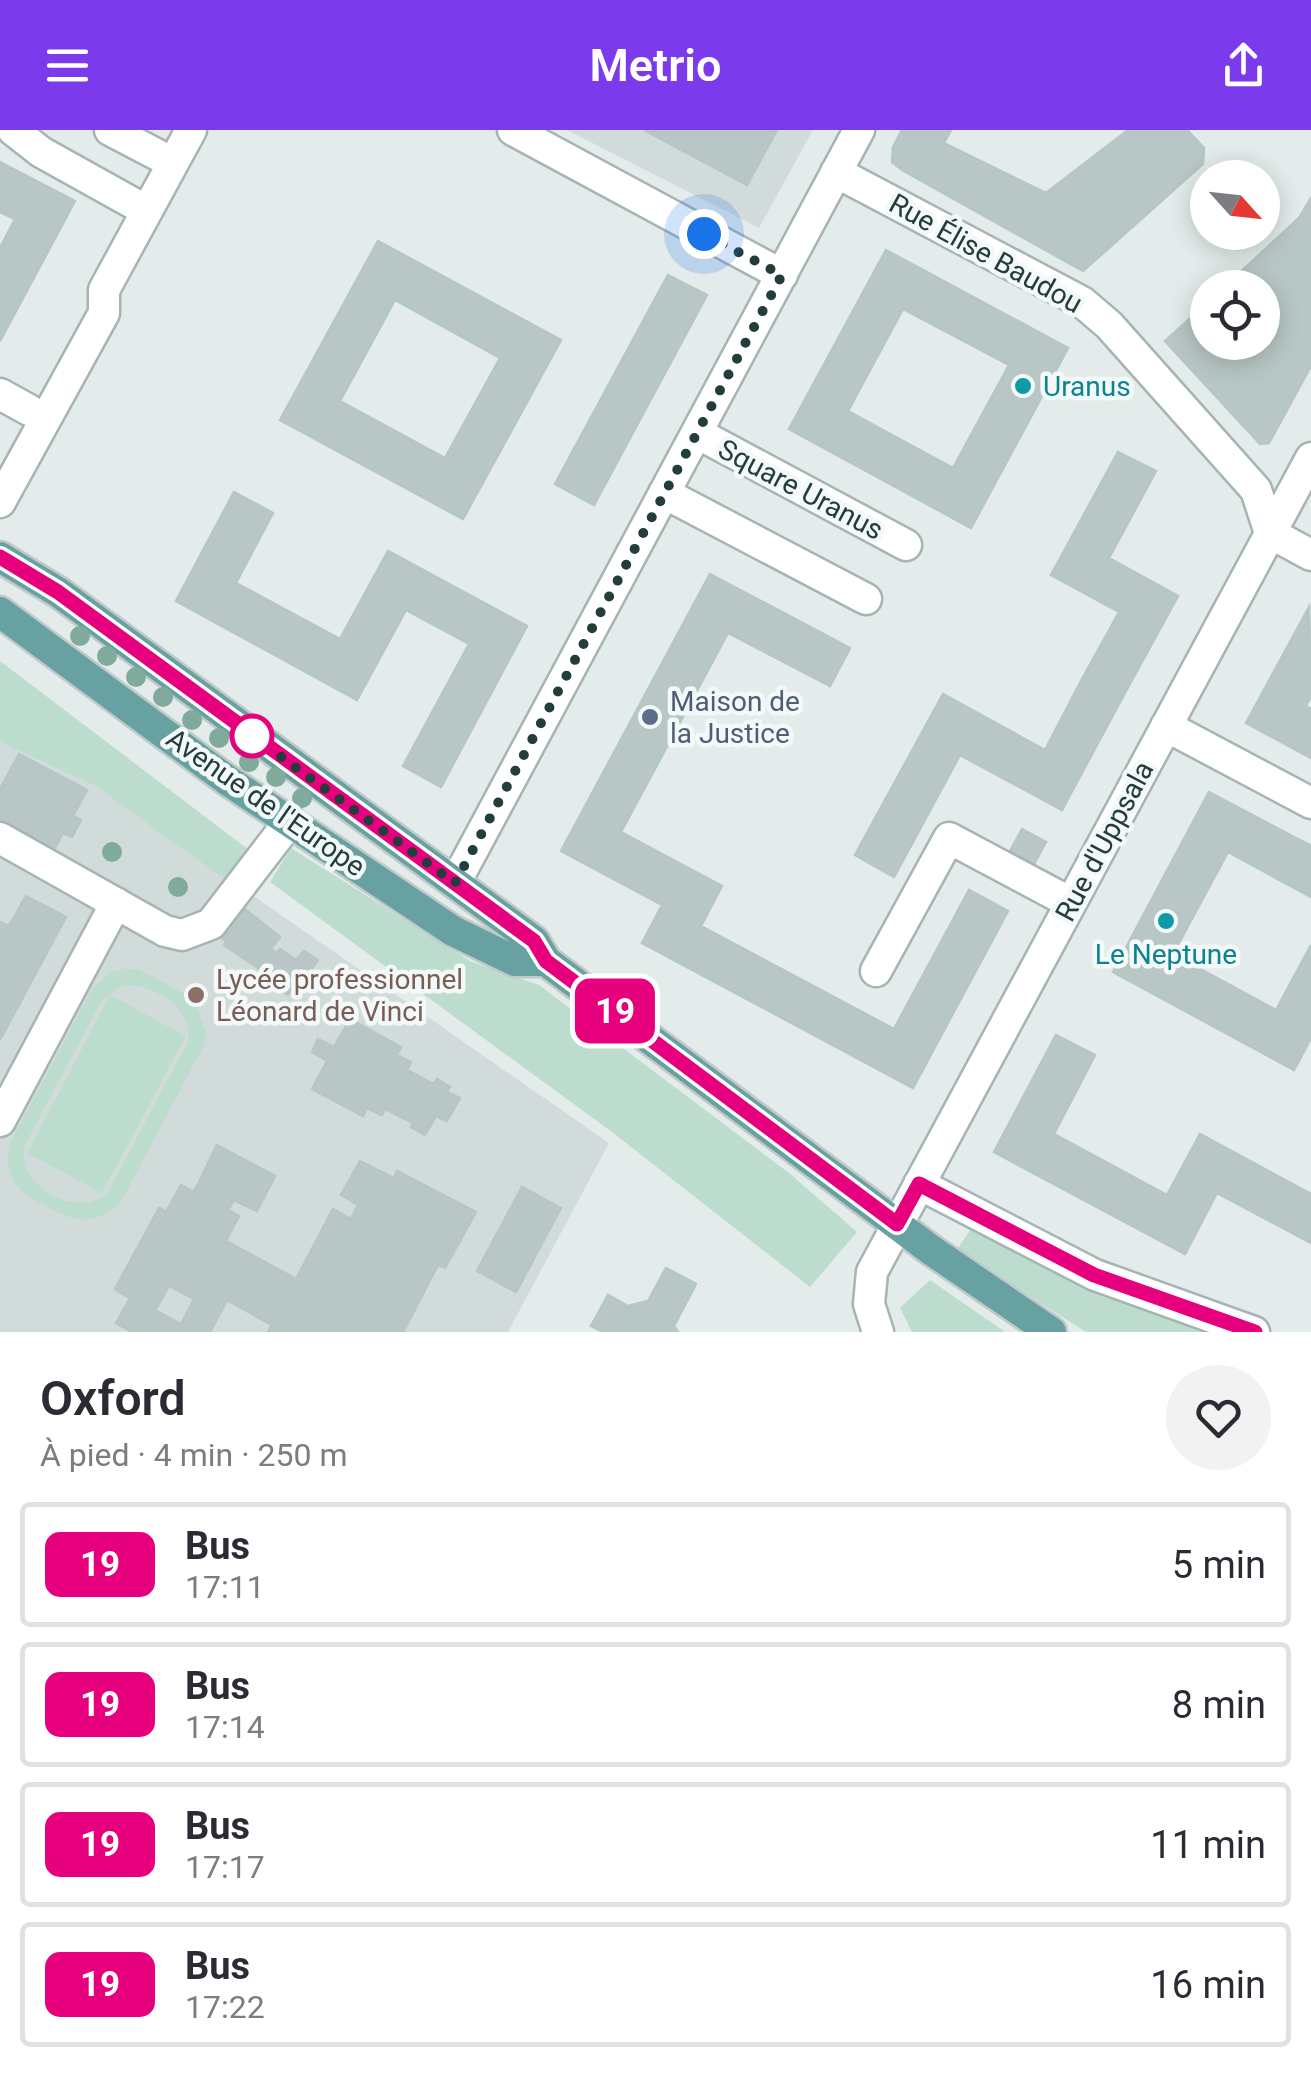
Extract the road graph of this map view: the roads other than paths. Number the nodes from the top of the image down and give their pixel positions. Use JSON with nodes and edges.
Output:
{"nodes":[{"id":1,"x":13,"y":130,"type":"edge"},
{"id":2,"x":110,"y":130,"type":"edge"},
{"id":3,"x":190,"y":130,"type":"edge"},
{"id":4,"x":514,"y":130,"type":"edge"},
{"id":5,"x":859,"y":130,"type":"edge"},
{"id":6,"x":173,"y":163,"type":"junction"},
{"id":7,"x":836,"y":172,"type":"junction"},
{"id":8,"x":148,"y":211,"type":"junction"},
{"id":9,"x":782,"y":275,"type":"junction"},
{"id":10,"x":104,"y":290,"type":"junction"},
{"id":11,"x":0,"y":394,"type":"edge"},
{"id":12,"x":29,"y":410,"type":"junction"},
{"id":13,"x":696,"y":433,"type":"junction"},
{"id":14,"x":1311,"y":458,"type":"edge"},
{"id":15,"x":0,"y":463,"type":"edge"},
{"id":16,"x":664,"y":493,"type":"junction"},
{"id":17,"x":0,"y":502,"type":"edge"},
{"id":18,"x":1270,"y":533,"type":"junction"},
{"id":19,"x":906,"y":545,"type":"dead end"},
{"id":20,"x":1311,"y":555,"type":"edge"},
{"id":21,"x":0,"y":557,"type":"edge"},
{"id":22,"x":866,"y":599,"type":"dead end"},
{"id":23,"x":0,"y":612,"type":"edge"},
{"id":24,"x":1166,"y":726,"type":"junction"},
{"id":25,"x":1311,"y":802,"type":"edge"},
{"id":26,"x":290,"y":820,"type":"junction"},
{"id":27,"x":0,"y":838,"type":"edge"},
{"id":28,"x":344,"y":856,"type":"junction"},
{"id":29,"x":455,"y":883,"type":"junction"},
{"id":30,"x":116,"y":903,"type":"junction"},
{"id":31,"x":1071,"y":903,"type":"junction"},
{"id":32,"x":546,"y":961,"type":"junction"},
{"id":33,"x":876,"y":972,"type":"dead end"},
{"id":34,"x":0,"y":1120,"type":"edge"},
{"id":35,"x":919,"y":1184,"type":"junction"},
{"id":36,"x":897,"y":1224,"type":"junction"},
{"id":37,"x":878,"y":1332,"type":"edge"},
{"id":38,"x":1051,"y":1332,"type":"edge"},
{"id":39,"x":1254,"y":1332,"type":"edge"}],
"edges":[{"from":1,"to":8,"type":"street"},
{"from":2,"to":6,"type":"street"},
{"from":3,"to":6,"type":"street"},
{"from":4,"to":9,"type":"street"},
{"from":5,"to":7,"type":"street"},
{"from":6,"to":8,"type":"street"},
{"from":7,"to":9,"type":"street"},
{"from":7,"to":18,"type":"street","name":"Rue Élise Baudou"},
{"from":8,"to":10,"type":"street"},
{"from":9,"to":13,"type":"street"},
{"from":10,"to":12,"type":"street"},
{"from":10,"to":17,"type":"street"},
{"from":11,"to":12,"type":"street"},
{"from":12,"to":15,"type":"street"},
{"from":13,"to":16,"type":"street"},
{"from":13,"to":19,"type":"street","name":"Square Uranus"},
{"from":14,"to":18,"type":"street","name":"Rue d'Uppsala"},
{"from":16,"to":22,"type":"street"},
{"from":16,"to":29,"type":"street"},
{"from":18,"to":20,"type":"street"},
{"from":18,"to":24,"type":"street","name":"Rue d'Uppsala"},
{"from":21,"to":29,"type":"main road","name":"Avenue de l'Europe"},
{"from":23,"to":26,"type":"main road","name":"Avenue de l'Europe"},
{"from":24,"to":25,"type":"street"},
{"from":24,"to":31,"type":"street","name":"Rue d'Uppsala"},
{"from":26,"to":28,"type":"main road","name":"Avenue de l'Europe"},
{"from":26,"to":30,"type":"street"},
{"from":27,"to":30,"type":"street"},
{"from":28,"to":29,"type":"main road"},
{"from":28,"to":32,"type":"main road","name":"Avenue de l'Europe"},
{"from":29,"to":32,"type":"main road","name":"Avenue de l'Europe"},
{"from":30,"to":34,"type":"street"},
{"from":31,"to":33,"type":"street"},
{"from":31,"to":35,"type":"street","name":"Rue d'Uppsala"},
{"from":32,"to":36,"type":"main road","name":"Avenue de l'Europe"},
{"from":35,"to":36,"type":"street","name":"Rue d'Uppsala"},
{"from":35,"to":39,"type":"street"},
{"from":36,"to":37,"type":"street","name":"Rue d'Uppsala"},
{"from":36,"to":38,"type":"main road","name":"Avenue de l'Europe"}]}
